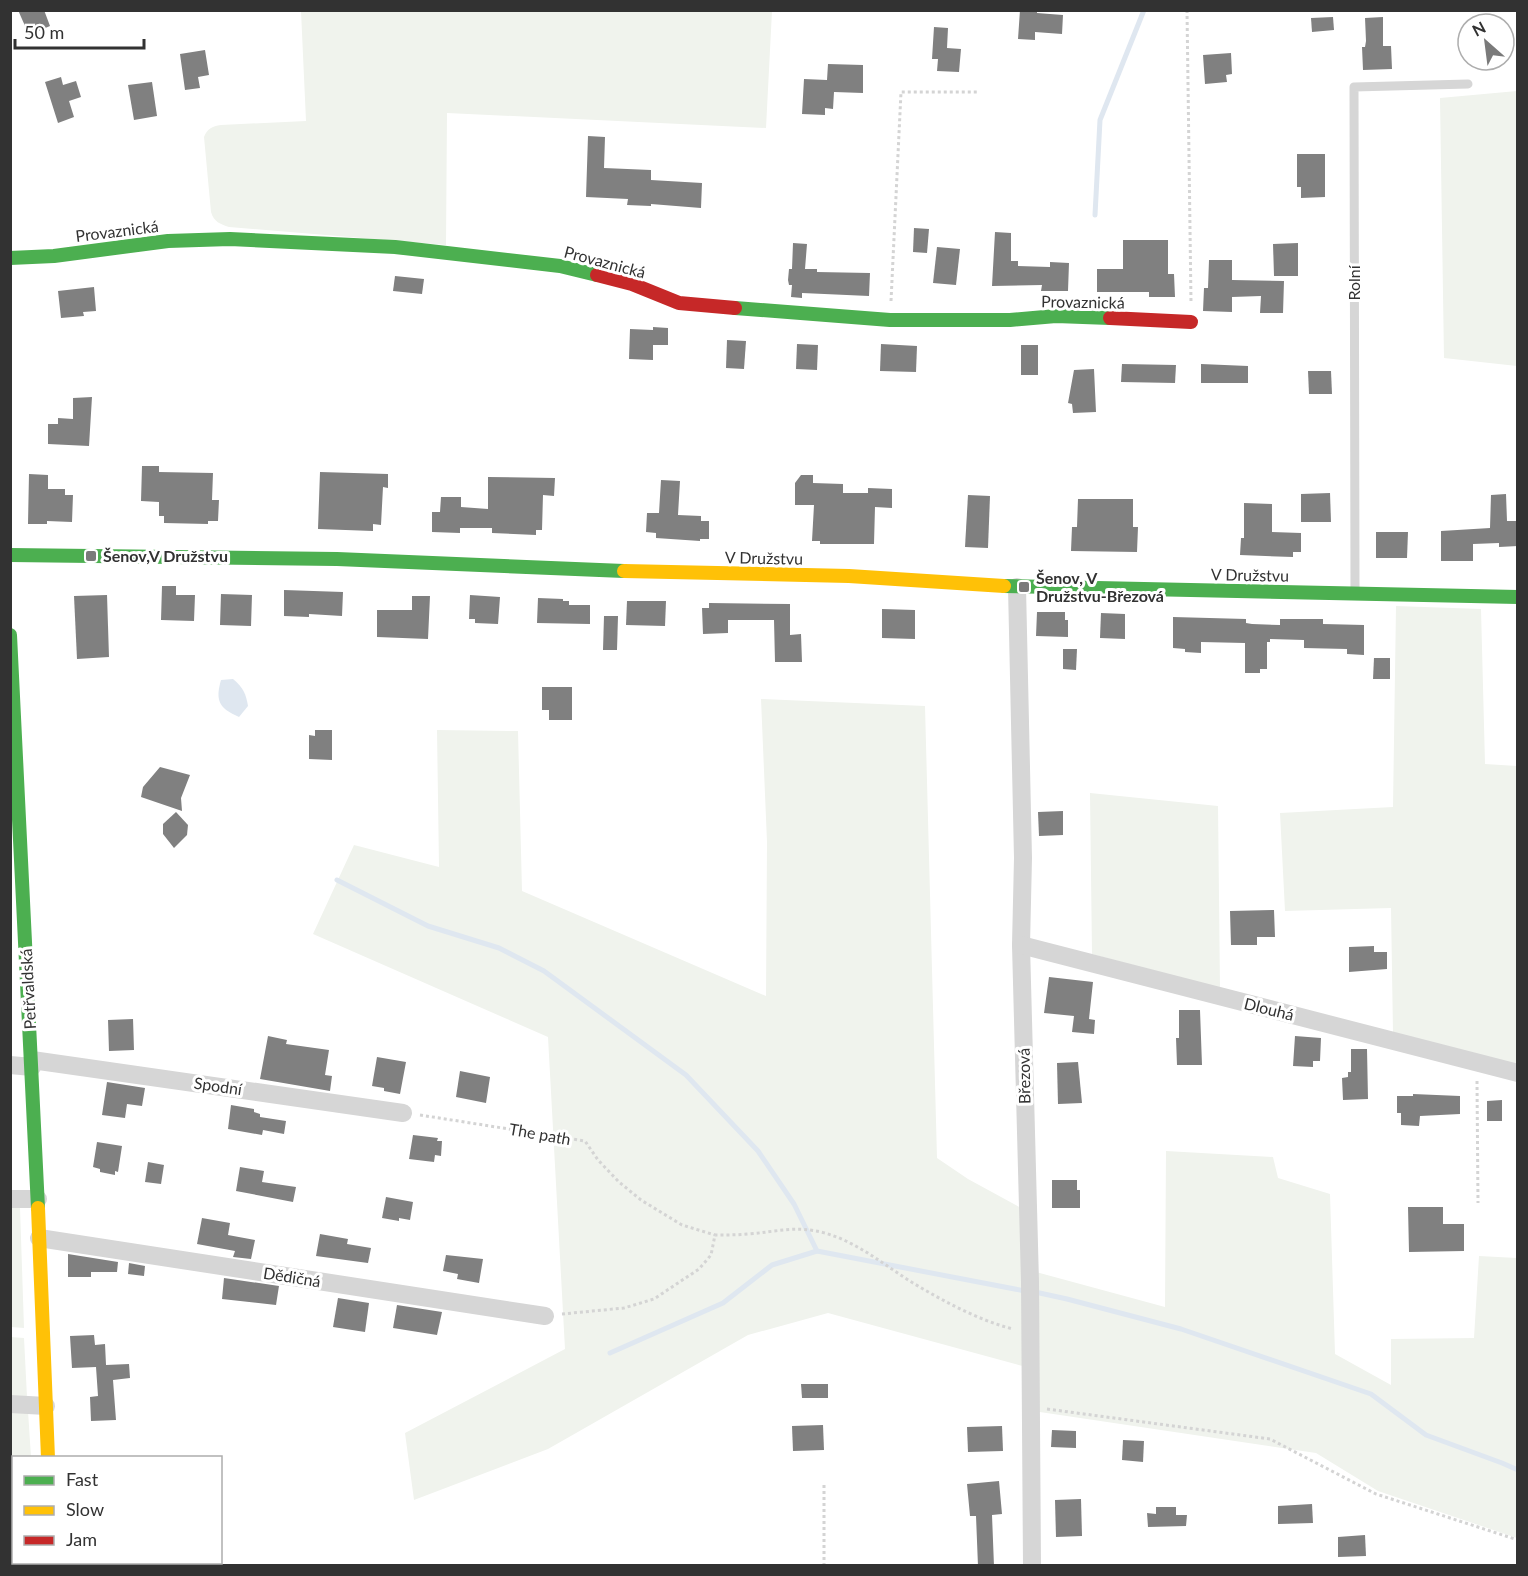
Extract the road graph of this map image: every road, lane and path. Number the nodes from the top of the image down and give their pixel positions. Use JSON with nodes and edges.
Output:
{"nodes":[{"id":1,"x":1187,"y":10,"type":"edge"},
{"id":2,"x":1468,"y":84,"type":"dead end"},
{"id":3,"x":978,"y":92,"type":"dead end"},
{"id":4,"x":10,"y":258,"type":"edge"},
{"id":5,"x":890,"y":320,"type":"junction"},
{"id":6,"x":1191,"y":322,"type":"joint"},
{"id":7,"x":10,"y":555,"type":"edge"},
{"id":8,"x":1017,"y":587,"type":"junction"},
{"id":9,"x":1355,"y":594,"type":"junction"},
{"id":10,"x":1518,"y":597,"type":"edge"},
{"id":11,"x":10,"y":635,"type":"edge"},
{"id":12,"x":1021,"y":945,"type":"junction"},
{"id":13,"x":1477,"y":1061,"type":"junction"},
{"id":14,"x":32,"y":1064,"type":"junction"},
{"id":15,"x":10,"y":1065,"type":"edge"},
{"id":16,"x":1518,"y":1073,"type":"edge"},
{"id":17,"x":403,"y":1113,"type":"joint"},
{"id":18,"x":10,"y":1199,"type":"edge"},
{"id":19,"x":38,"y":1199,"type":"junction"},
{"id":20,"x":1478,"y":1203,"type":"dead end"},
{"id":21,"x":715,"y":1235,"type":"junction"},
{"id":22,"x":39,"y":1238,"type":"junction"},
{"id":23,"x":545,"y":1316,"type":"joint"},
{"id":24,"x":1030,"y":1333,"type":"junction"},
{"id":25,"x":10,"y":1404,"type":"edge"},
{"id":26,"x":46,"y":1406,"type":"junction"},
{"id":27,"x":1030,"y":1407,"type":"junction"},
{"id":28,"x":48,"y":1456,"type":"edge"},
{"id":29,"x":824,"y":1482,"type":"dead end"},
{"id":30,"x":1518,"y":1540,"type":"edge"},
{"id":31,"x":824,"y":1566,"type":"edge"},
{"id":32,"x":1032,"y":1566,"type":"edge"}],
"edges":[{"from":1,"to":6,"type":"path"},
{"from":2,"to":9,"type":"lane","name":"Rolní"},
{"from":3,"to":5,"type":"path"},
{"from":4,"to":5,"type":"street","name":"Provaznická"},
{"from":5,"to":6,"type":"street","name":"Provaznická"},
{"from":7,"to":8,"type":"street","name":"V Družstvu"},
{"from":8,"to":9,"type":"street","name":"V Družstvu"},
{"from":8,"to":12,"type":"street","name":"Březová"},
{"from":9,"to":10,"type":"street","name":"V Družstvu"},
{"from":11,"to":14,"type":"street","name":"Petřvaldská"},
{"from":12,"to":13,"type":"street","name":"Dlouhá"},
{"from":12,"to":24,"type":"street","name":"Březová"},
{"from":13,"to":16,"type":"street","name":"Dlouhá"},
{"from":13,"to":20,"type":"path"},
{"from":14,"to":15,"type":"street","name":"Spodní"},
{"from":14,"to":17,"type":"street","name":"Spodní"},
{"from":14,"to":19,"type":"street","name":"Petřvaldská"},
{"from":17,"to":21,"type":"path","name":"The path"},
{"from":18,"to":19,"type":"street"},
{"from":19,"to":22,"type":"street","name":"Petřvaldská"},
{"from":21,"to":23,"type":"path"},
{"from":21,"to":24,"type":"path","name":"The path"},
{"from":22,"to":23,"type":"street","name":"Dědičná"},
{"from":22,"to":26,"type":"street","name":"Petřvaldská"},
{"from":24,"to":27,"type":"street","name":"Březová"},
{"from":25,"to":26,"type":"street"},
{"from":26,"to":28,"type":"street","name":"Petřvaldská"},
{"from":27,"to":30,"type":"path"},
{"from":27,"to":32,"type":"street","name":"Březová"},
{"from":29,"to":31,"type":"path"}]}
